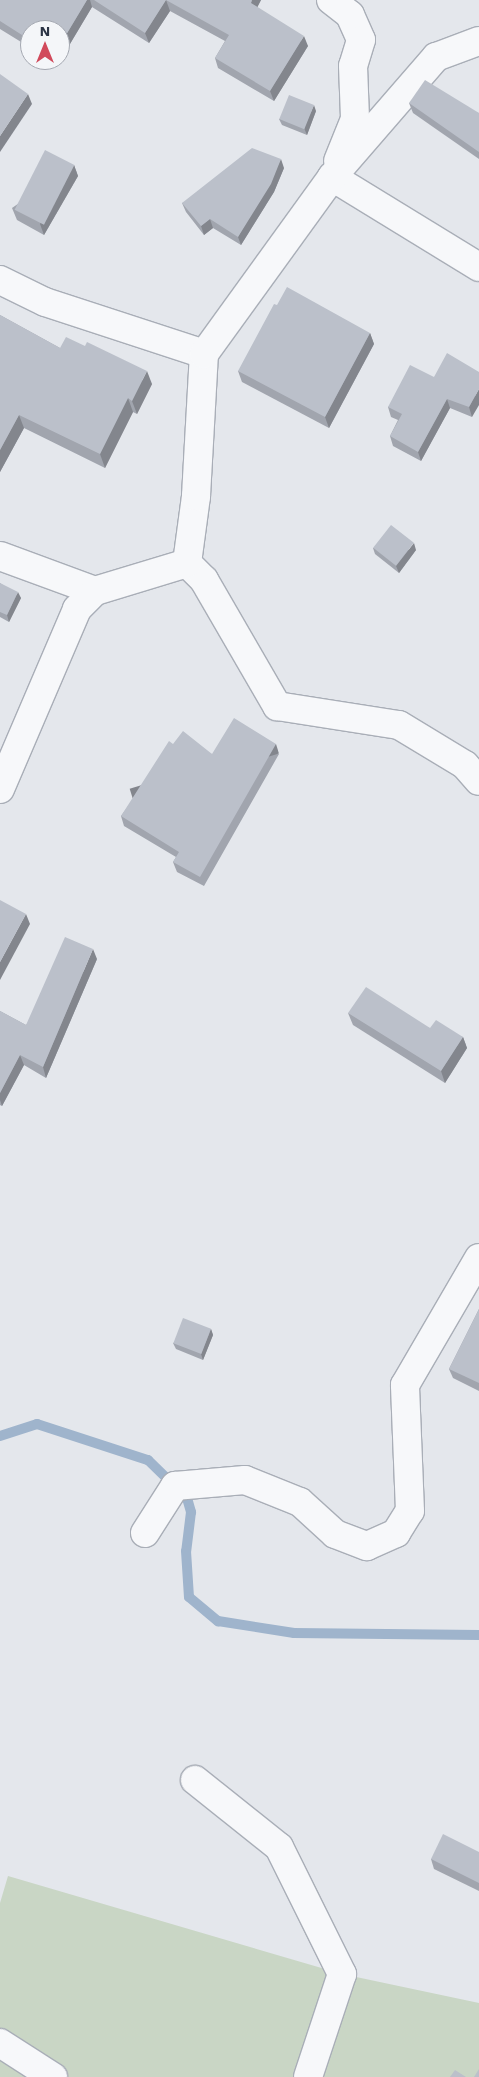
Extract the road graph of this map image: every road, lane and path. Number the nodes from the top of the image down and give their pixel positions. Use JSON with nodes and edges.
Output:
{"nodes":[{"id":1,"x":331,"y":0,"type":"edge"},
{"id":2,"x":479,"y":41,"type":"edge"},
{"id":3,"x":332,"y":177,"type":"junction"},
{"id":4,"x":479,"y":267,"type":"edge"},
{"id":5,"x":0,"y":280,"type":"edge"},
{"id":6,"x":204,"y":354,"type":"junction"},
{"id":7,"x":0,"y":556,"type":"edge"},
{"id":8,"x":187,"y":563,"type":"junction"},
{"id":9,"x":95,"y":591,"type":"junction"},
{"id":10,"x":479,"y":781,"type":"edge"},
{"id":11,"x":0,"y":789,"type":"edge"},
{"id":12,"x":479,"y":1258,"type":"edge"},
{"id":13,"x":145,"y":1533,"type":"dead end"},
{"id":14,"x":195,"y":1780,"type":"dead end"},
{"id":15,"x":0,"y":2043,"type":"edge"},
{"id":16,"x":53,"y":2077,"type":"edge"},
{"id":17,"x":308,"y":2077,"type":"edge"}],
"edges":[{"from":1,"to":3,"type":"street"},
{"from":2,"to":3,"type":"street"},
{"from":3,"to":4,"type":"street"},
{"from":3,"to":6,"type":"street"},
{"from":5,"to":6,"type":"street"},
{"from":6,"to":8,"type":"street"},
{"from":7,"to":9,"type":"street"},
{"from":8,"to":9,"type":"street"},
{"from":8,"to":10,"type":"street"},
{"from":9,"to":11,"type":"street"},
{"from":12,"to":13,"type":"street"},
{"from":14,"to":17,"type":"street"},
{"from":15,"to":16,"type":"street"}]}
